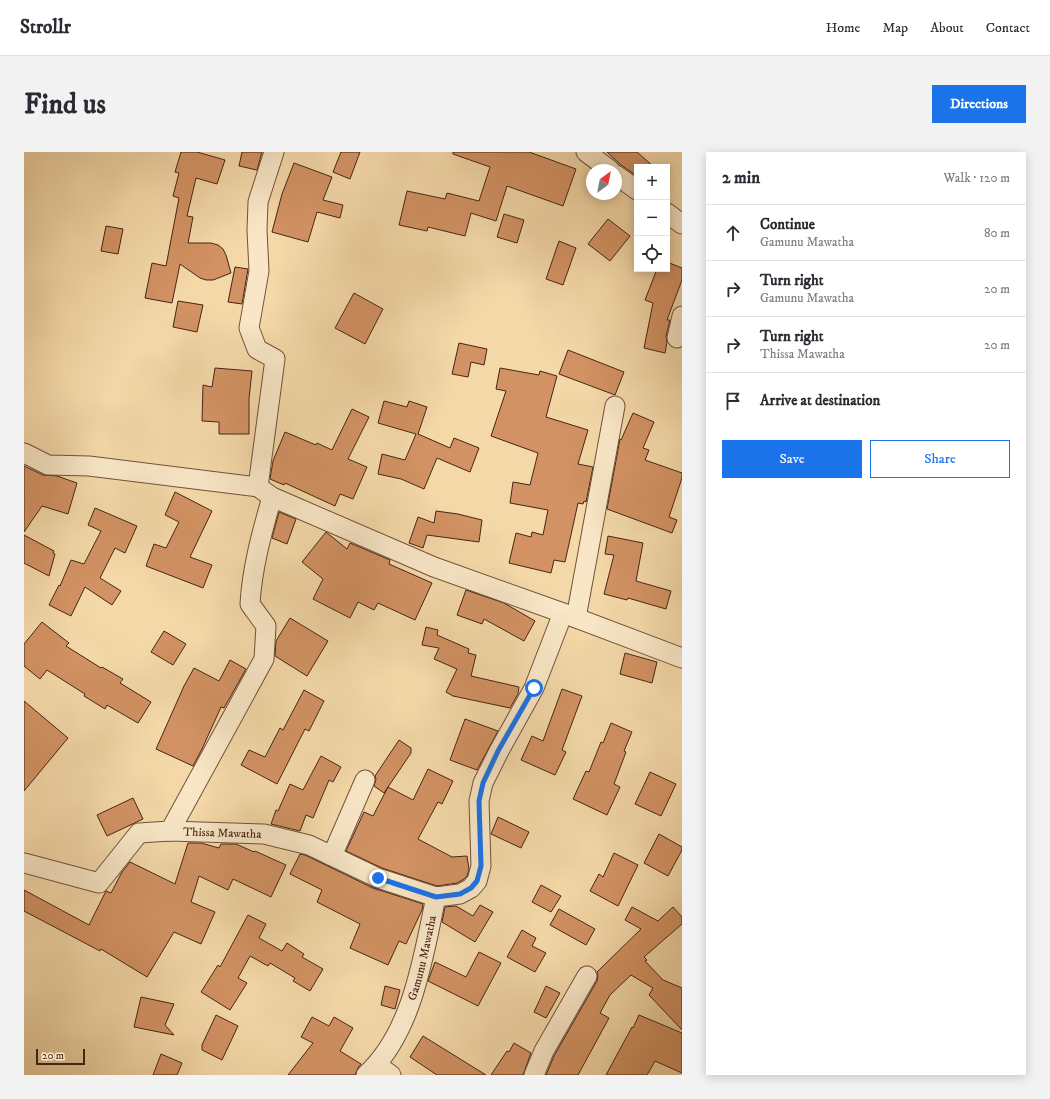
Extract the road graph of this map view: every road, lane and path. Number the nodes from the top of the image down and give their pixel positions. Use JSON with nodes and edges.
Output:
{"nodes":[{"id":1,"x":274,"y":152,"type":"edge"},
{"id":2,"x":586,"y":152,"type":"edge"},
{"id":3,"x":602,"y":164,"type":"edge"},
{"id":4,"x":622,"y":179,"type":"edge"},
{"id":5,"x":634,"y":188,"type":"edge"},
{"id":6,"x":670,"y":215,"type":"edge"},
{"id":7,"x":682,"y":224,"type":"edge"},
{"id":8,"x":682,"y":316,"type":"edge"},
{"id":9,"x":677,"y":338,"type":"dead end"},
{"id":10,"x":615,"y":406,"type":"dead end"},
{"id":11,"x":24,"y":453,"type":"edge"},
{"id":12,"x":265,"y":492,"type":"junction"},
{"id":13,"x":570,"y":615,"type":"junction"},
{"id":14,"x":682,"y":658,"type":"edge"},
{"id":15,"x":365,"y":780,"type":"dead end"},
{"id":16,"x":170,"y":831,"type":"junction"},
{"id":17,"x":332,"y":856,"type":"junction"},
{"id":18,"x":24,"y":863,"type":"edge"},
{"id":19,"x":436,"y":897,"type":"junction"},
{"id":20,"x":587,"y":976,"type":"dead end"},
{"id":21,"x":378,"y":1072,"type":"edge"},
{"id":22,"x":534,"y":1075,"type":"edge"}],
"edges":[{"from":1,"to":12,"type":"street"},
{"from":2,"to":3,"type":"street"},
{"from":4,"to":5,"type":"street"},
{"from":6,"to":7,"type":"street"},
{"from":8,"to":9,"type":"street"},
{"from":10,"to":13,"type":"street"},
{"from":11,"to":12,"type":"street"},
{"from":12,"to":13,"type":"street"},
{"from":12,"to":16,"type":"street"},
{"from":13,"to":14,"type":"street"},
{"from":13,"to":19,"type":"street"},
{"from":15,"to":17,"type":"street"},
{"from":16,"to":17,"type":"street","name":"Thissa Mawatha"},
{"from":16,"to":18,"type":"street","name":"Thissa Mawatha"},
{"from":17,"to":19,"type":"street","name":"Thissa Mawatha"},
{"from":19,"to":21,"type":"street","name":"Gamunu Mawatha"},
{"from":20,"to":22,"type":"street"}]}
